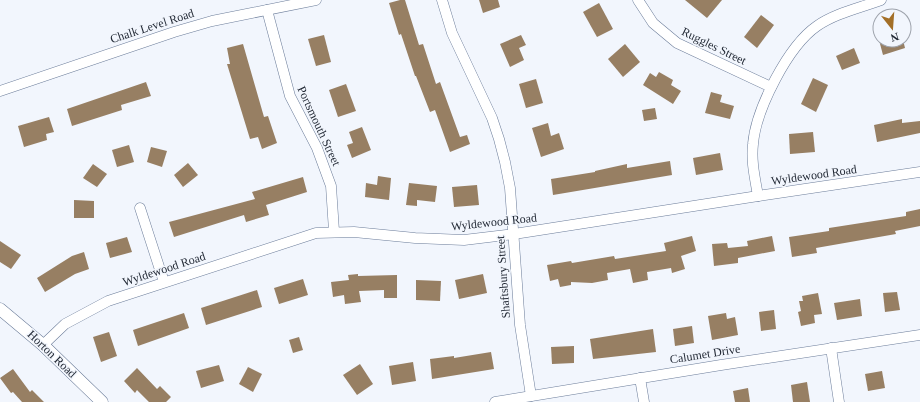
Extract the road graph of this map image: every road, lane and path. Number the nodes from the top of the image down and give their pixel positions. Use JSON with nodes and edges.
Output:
{"nodes":[{"id":1,"x":316,"y":0,"type":"edge"},
{"id":2,"x":442,"y":0,"type":"edge"},
{"id":3,"x":638,"y":0,"type":"edge"},
{"id":4,"x":882,"y":0,"type":"edge"},
{"id":5,"x":267,"y":10,"type":"junction"},
{"id":6,"x":771,"y":87,"type":"junction"},
{"id":7,"x":0,"y":91,"type":"edge"},
{"id":8,"x":920,"y":172,"type":"edge"},
{"id":9,"x":758,"y":196,"type":"junction"},
{"id":10,"x":140,"y":208,"type":"dead end"},
{"id":11,"x":334,"y":231,"type":"junction"},
{"id":12,"x":514,"y":234,"type":"junction"},
{"id":13,"x":164,"y":282,"type":"junction"},
{"id":14,"x":0,"y":309,"type":"edge"},
{"id":15,"x":920,"y":335,"type":"edge"},
{"id":16,"x":43,"y":345,"type":"junction"},
{"id":17,"x":831,"y":348,"type":"junction"},
{"id":18,"x":640,"y":378,"type":"junction"},
{"id":19,"x":532,"y":396,"type":"junction"},
{"id":20,"x":102,"y":402,"type":"edge"},
{"id":21,"x":495,"y":402,"type":"edge"},
{"id":22,"x":644,"y":402,"type":"edge"},
{"id":23,"x":839,"y":402,"type":"edge"}],
"edges":[{"from":1,"to":5,"type":"street","name":"Chalk Level Road"},
{"from":2,"to":12,"type":"street","name":"Shaftsbury Street"},
{"from":3,"to":6,"type":"street","name":"Ruggles Street"},
{"from":4,"to":6,"type":"street"},
{"from":5,"to":7,"type":"street","name":"Chalk Level Road"},
{"from":5,"to":11,"type":"street","name":"Portsmouth Street"},
{"from":6,"to":9,"type":"street"},
{"from":8,"to":9,"type":"street","name":"Wyldewood Road"},
{"from":9,"to":12,"type":"street","name":"Wyldewood Road"},
{"from":10,"to":13,"type":"street"},
{"from":11,"to":12,"type":"street","name":"Wyldewood Road"},
{"from":11,"to":13,"type":"street","name":"Wyldewood Road"},
{"from":12,"to":19,"type":"street","name":"Shaftsbury Street"},
{"from":13,"to":16,"type":"street","name":"Wyldewood Road"},
{"from":14,"to":16,"type":"street","name":"Horton Road"},
{"from":15,"to":17,"type":"street","name":"Calumet Drive"},
{"from":16,"to":20,"type":"street","name":"Horton Road"},
{"from":17,"to":18,"type":"street","name":"Calumet Drive"},
{"from":17,"to":23,"type":"street"},
{"from":18,"to":19,"type":"street","name":"Calumet Drive"},
{"from":18,"to":22,"type":"street"},
{"from":19,"to":21,"type":"street","name":"Calumet Drive"}]}
